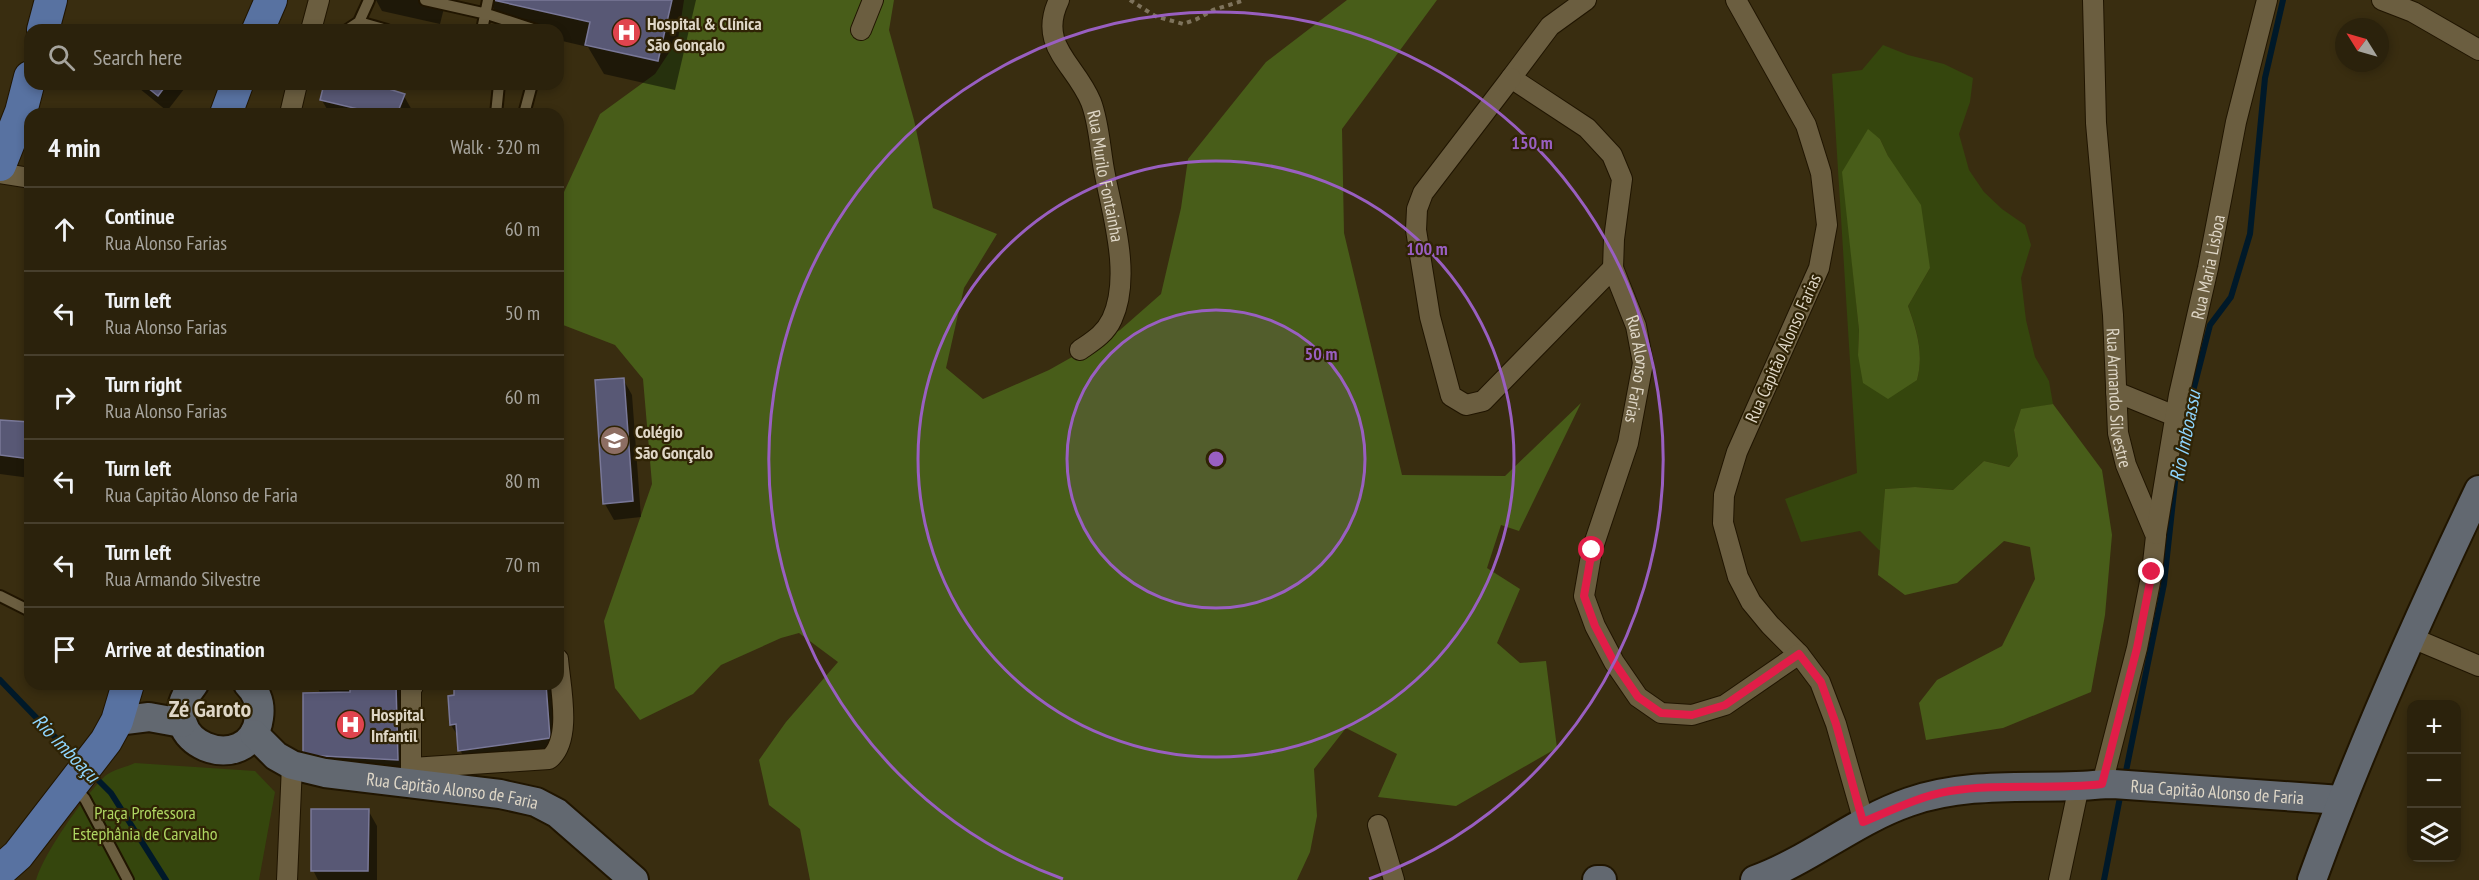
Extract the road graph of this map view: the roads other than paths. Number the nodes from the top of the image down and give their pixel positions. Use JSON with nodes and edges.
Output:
{"nodes":[{"id":1,"x":51,"y":0,"type":"edge"},
{"id":2,"x":270,"y":0,"type":"edge"},
{"id":3,"x":319,"y":0,"type":"edge"},
{"id":4,"x":369,"y":0,"type":"edge"},
{"id":5,"x":425,"y":0,"type":"edge"},
{"id":6,"x":488,"y":0,"type":"edge"},
{"id":7,"x":873,"y":0,"type":"edge"},
{"id":8,"x":1059,"y":0,"type":"edge"},
{"id":9,"x":1586,"y":0,"type":"edge"},
{"id":10,"x":1736,"y":0,"type":"edge"},
{"id":11,"x":2093,"y":0,"type":"edge"},
{"id":12,"x":2267,"y":0,"type":"edge"},
{"id":13,"x":2382,"y":0,"type":"edge"},
{"id":14,"x":487,"y":14,"type":"junction"},
{"id":15,"x":360,"y":22,"type":"junction"},
{"id":16,"x":45,"y":24,"type":"edge"},
{"id":17,"x":260,"y":24,"type":"edge"},
{"id":18,"x":313,"y":24,"type":"edge"},
{"id":19,"x":357,"y":24,"type":"edge"},
{"id":20,"x":367,"y":24,"type":"edge"},
{"id":21,"x":484,"y":24,"type":"edge"},
{"id":22,"x":505,"y":24,"type":"edge"},
{"id":23,"x":861,"y":30,"type":"dead end"},
{"id":24,"x":2479,"y":50,"type":"edge"},
{"id":25,"x":1512,"y":78,"type":"junction"},
{"id":26,"x":27,"y":90,"type":"edge"},
{"id":27,"x":235,"y":90,"type":"edge"},
{"id":28,"x":296,"y":90,"type":"edge"},
{"id":29,"x":498,"y":90,"type":"edge"},
{"id":30,"x":530,"y":90,"type":"edge"},
{"id":31,"x":228,"y":108,"type":"edge"},
{"id":32,"x":291,"y":108,"type":"edge"},
{"id":33,"x":497,"y":108,"type":"edge"},
{"id":34,"x":526,"y":108,"type":"edge"},
{"id":35,"x":0,"y":165,"type":"edge"},
{"id":36,"x":0,"y":173,"type":"edge"},
{"id":37,"x":24,"y":177,"type":"edge"},
{"id":38,"x":1613,"y":268,"type":"junction"},
{"id":39,"x":1080,"y":350,"type":"dead end"},
{"id":40,"x":2116,"y":392,"type":"junction"},
{"id":41,"x":2175,"y":416,"type":"junction"},
{"id":42,"x":2479,"y":490,"type":"edge"},
{"id":43,"x":2156,"y":536,"type":"junction"},
{"id":44,"x":0,"y":596,"type":"edge"},
{"id":45,"x":24,"y":608,"type":"edge"},
{"id":46,"x":2410,"y":637,"type":"junction"},
{"id":47,"x":1799,"y":654,"type":"junction"},
{"id":48,"x":2479,"y":666,"type":"edge"},
{"id":49,"x":126,"y":690,"type":"edge"},
{"id":50,"x":189,"y":690,"type":"edge"},
{"id":51,"x":252,"y":690,"type":"edge"},
{"id":52,"x":411,"y":690,"type":"edge"},
{"id":53,"x":561,"y":690,"type":"edge"},
{"id":54,"x":117,"y":721,"type":"junction"},
{"id":55,"x":182,"y":723,"type":"junction"},
{"id":56,"x":254,"y":734,"type":"junction"},
{"id":57,"x":292,"y":765,"type":"junction"},
{"id":58,"x":411,"y":776,"type":"junction"},
{"id":59,"x":72,"y":783,"type":"junction"},
{"id":60,"x":2098,"y":785,"type":"junction"},
{"id":61,"x":2341,"y":800,"type":"junction"},
{"id":62,"x":1863,"y":822,"type":"junction"},
{"id":63,"x":1378,"y":825,"type":"dead end"},
{"id":64,"x":10,"y":869,"type":"edge"},
{"id":65,"x":128,"y":880,"type":"edge"},
{"id":66,"x":287,"y":880,"type":"edge"},
{"id":67,"x":634,"y":880,"type":"edge"},
{"id":68,"x":1394,"y":880,"type":"edge"},
{"id":69,"x":1755,"y":880,"type":"edge"},
{"id":70,"x":2059,"y":880,"type":"edge"},
{"id":71,"x":2312,"y":880,"type":"edge"}],
"edges":[{"from":1,"to":16,"type":"main road"},
{"from":2,"to":17,"type":"main road"},
{"from":3,"to":18,"type":"street"},
{"from":4,"to":15,"type":"lane"},
{"from":5,"to":14,"type":"lane"},
{"from":6,"to":14,"type":"lane"},
{"from":7,"to":23,"type":"street"},
{"from":8,"to":39,"type":"street","name":"Rua Murilo Fontainha"},
{"from":9,"to":25,"type":"street"},
{"from":10,"to":47,"type":"street","name":"Rua Capitão Alonso Farias"},
{"from":11,"to":40,"type":"street","name":"Rua Armando Silvestre"},
{"from":12,"to":41,"type":"street","name":"Rua Maria Lisboa"},
{"from":13,"to":24,"type":"street"},
{"from":14,"to":21,"type":"lane"},
{"from":14,"to":22,"type":"lane"},
{"from":15,"to":19,"type":"lane"},
{"from":15,"to":20,"type":"lane"},
{"from":25,"to":38,"type":"street"},
{"from":25,"to":38,"type":"street"},
{"from":26,"to":35,"type":"main road"},
{"from":27,"to":31,"type":"main road"},
{"from":28,"to":32,"type":"street"},
{"from":29,"to":33,"type":"lane"},
{"from":30,"to":34,"type":"lane"},
{"from":36,"to":37,"type":"street"},
{"from":38,"to":47,"type":"street","name":"Rua Alonso Farias"},
{"from":40,"to":41,"type":"street"},
{"from":40,"to":43,"type":"street","name":"Rua Armando Silvestre"},
{"from":41,"to":43,"type":"street","name":"Rua Maria Lisboa"},
{"from":42,"to":46,"type":"street"},
{"from":43,"to":60,"type":"street","name":"Rua Armando Silvestre"},
{"from":44,"to":45,"type":"lane"},
{"from":46,"to":48,"type":"street"},
{"from":46,"to":61,"type":"street"},
{"from":47,"to":62,"type":"street"},
{"from":49,"to":54,"type":"main road"},
{"from":50,"to":55,"type":"street"},
{"from":51,"to":56,"type":"street"},
{"from":52,"to":58,"type":"street"},
{"from":53,"to":58,"type":"street"},
{"from":54,"to":55,"type":"street"},
{"from":54,"to":59,"type":"main road"},
{"from":55,"to":56,"type":"street"},
{"from":56,"to":57,"type":"street","name":"Rua Capitão Alonso de Faria"},
{"from":57,"to":58,"type":"street","name":"Rua Capitão Alonso de Faria"},
{"from":57,"to":66,"type":"street"},
{"from":58,"to":67,"type":"street","name":"Rua Capitão Alonso de Faria"},
{"from":59,"to":64,"type":"main road"},
{"from":59,"to":65,"type":"lane"},
{"from":60,"to":61,"type":"street","name":"Rua Capitão Alonso de Faria"},
{"from":60,"to":62,"type":"street","name":"Rua Capitão Alonso de Faria"},
{"from":60,"to":70,"type":"street"},
{"from":61,"to":71,"type":"street"},
{"from":62,"to":69,"type":"street","name":"Rua Capitão Alonso de Faria"},
{"from":63,"to":68,"type":"street"}]}
